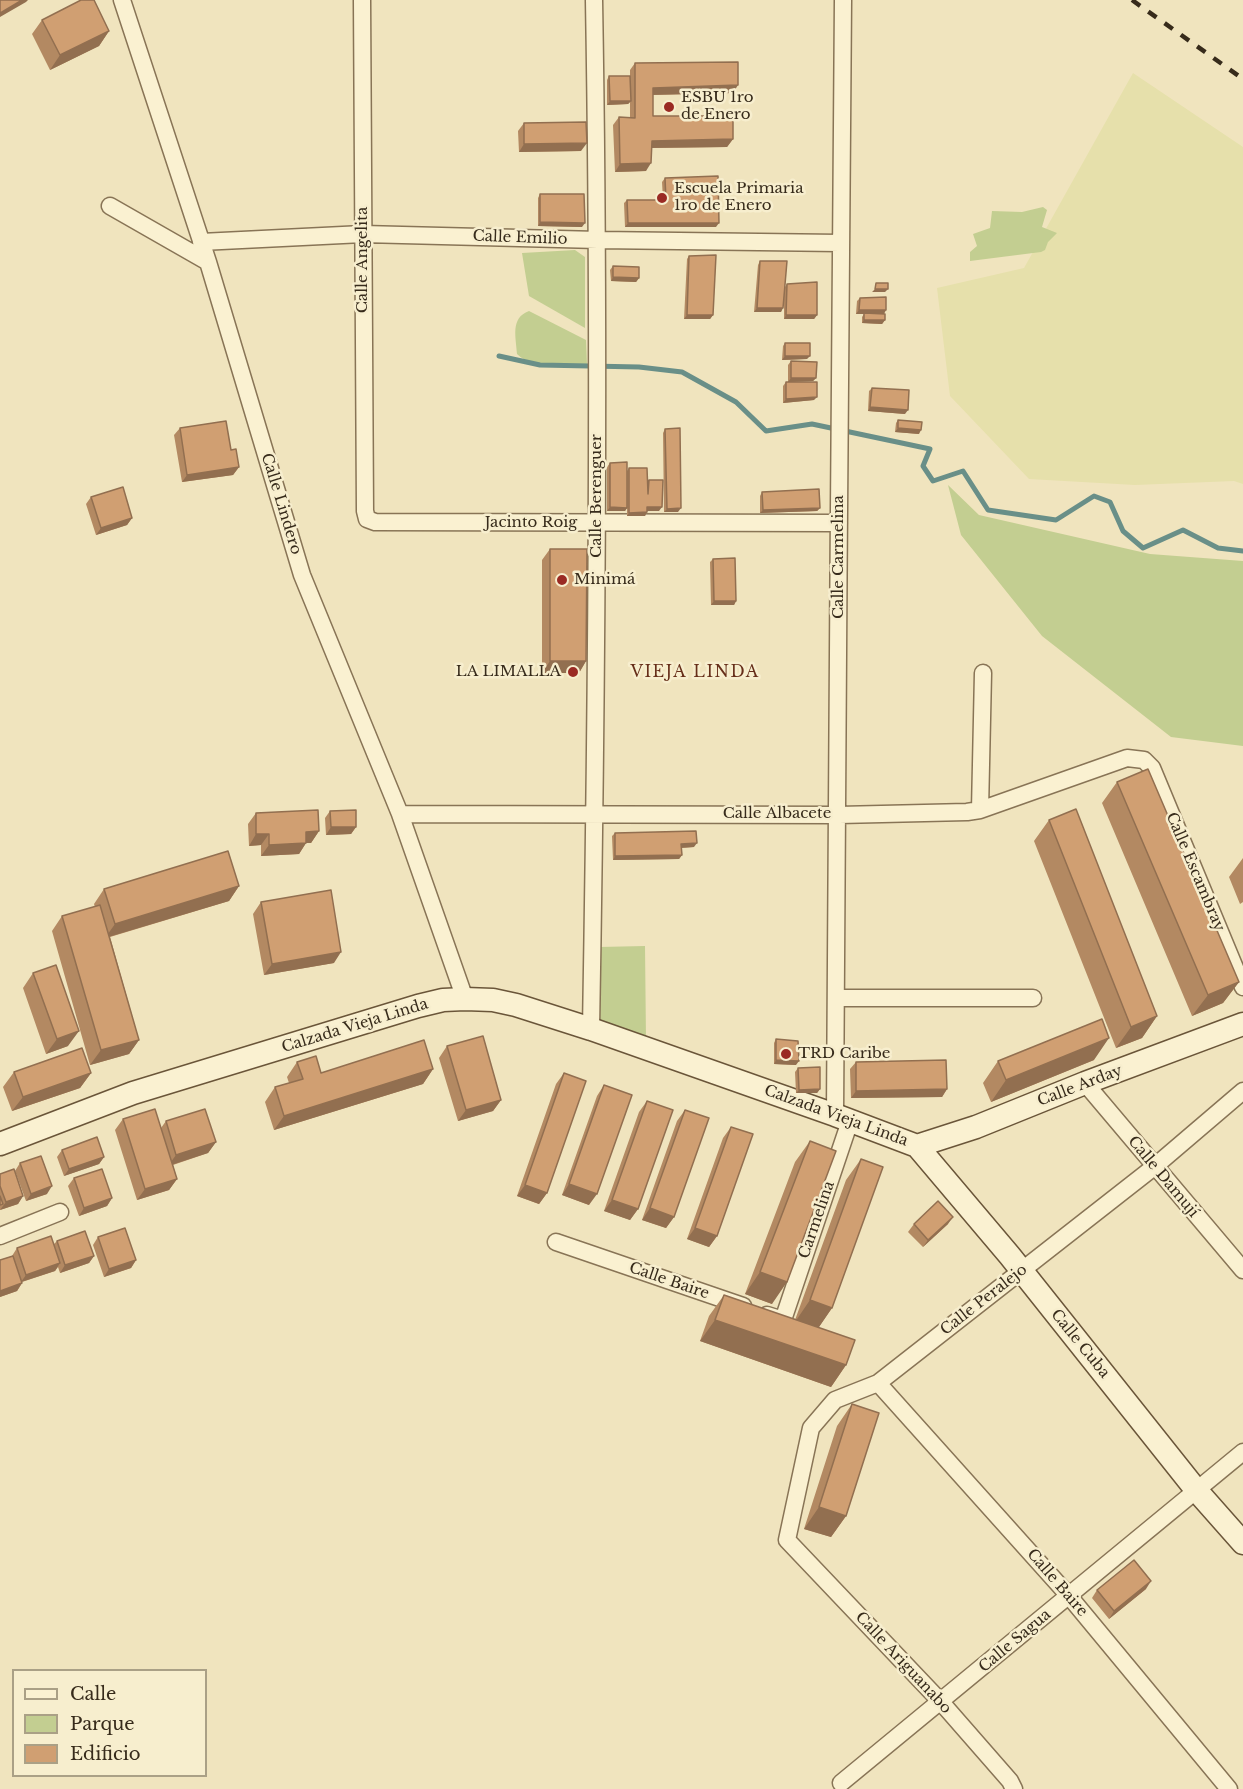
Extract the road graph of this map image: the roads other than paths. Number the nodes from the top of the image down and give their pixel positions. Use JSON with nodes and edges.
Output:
{"nodes":[{"id":1,"x":122,"y":0,"type":"edge"},
{"id":2,"x":362,"y":0,"type":"edge"},
{"id":3,"x":594,"y":0,"type":"edge"},
{"id":4,"x":843,"y":0,"type":"edge"},
{"id":5,"x":110,"y":206,"type":"dead end"},
{"id":6,"x":363,"y":234,"type":"junction"},
{"id":7,"x":598,"y":240,"type":"junction"},
{"id":8,"x":201,"y":242,"type":"junction"},
{"id":9,"x":840,"y":243,"type":"junction"},
{"id":10,"x":208,"y":262,"type":"junction"},
{"id":11,"x":367,"y":519,"type":"joint"},
{"id":12,"x":596,"y":523,"type":"junction"},
{"id":13,"x":839,"y":523,"type":"junction"},
{"id":14,"x":983,"y":673,"type":"dead end"},
{"id":15,"x":1144,"y":760,"type":"joint"},
{"id":16,"x":980,"y":810,"type":"junction"},
{"id":17,"x":595,"y":813,"type":"junction"},
{"id":18,"x":400,"y":814,"type":"junction"},
{"id":19,"x":839,"y":815,"type":"junction"},
{"id":20,"x":1243,"y":987,"type":"edge"},
{"id":21,"x":836,"y":998,"type":"junction"},
{"id":22,"x":1033,"y":998,"type":"dead end"},
{"id":23,"x":465,"y":999,"type":"junction"},
{"id":24,"x":1243,"y":1024,"type":"edge"},
{"id":25,"x":591,"y":1029,"type":"junction"},
{"id":26,"x":1085,"y":1083,"type":"junction"},
{"id":27,"x":1243,"y":1091,"type":"edge"},
{"id":28,"x":843,"y":1118,"type":"junction"},
{"id":29,"x":0,"y":1144,"type":"edge"},
{"id":30,"x":917,"y":1146,"type":"junction"},
{"id":31,"x":1154,"y":1167,"type":"junction"},
{"id":32,"x":60,"y":1212,"type":"dead end"},
{"id":33,"x":0,"y":1236,"type":"edge"},
{"id":34,"x":556,"y":1242,"type":"dead end"},
{"id":35,"x":1243,"y":1270,"type":"edge"},
{"id":36,"x":1022,"y":1271,"type":"junction"},
{"id":37,"x":783,"y":1320,"type":"joint"},
{"id":38,"x":879,"y":1383,"type":"junction"},
{"id":39,"x":1243,"y":1452,"type":"edge"},
{"id":40,"x":1197,"y":1491,"type":"junction"},
{"id":41,"x":787,"y":1540,"type":"joint"},
{"id":42,"x":1243,"y":1543,"type":"edge"},
{"id":43,"x":1069,"y":1596,"type":"junction"},
{"id":44,"x":940,"y":1702,"type":"junction"},
{"id":45,"x":841,"y":1783,"type":"dead end"},
{"id":46,"x":1014,"y":1789,"type":"edge"},
{"id":47,"x":1229,"y":1789,"type":"edge"}],
"edges":[{"from":1,"to":8,"type":"street","name":"Calle Lindero"},
{"from":2,"to":6,"type":"street","name":"Calle Angelita"},
{"from":3,"to":7,"type":"street","name":"Calle Berenguer"},
{"from":4,"to":9,"type":"street","name":"Calle Carmelina"},
{"from":5,"to":10,"type":"street"},
{"from":6,"to":7,"type":"street","name":"Calle Emilio"},
{"from":6,"to":8,"type":"street","name":"Calle Emilio"},
{"from":6,"to":11,"type":"street","name":"Calle Angelita"},
{"from":7,"to":9,"type":"street","name":"Calle Emilio"},
{"from":7,"to":12,"type":"street","name":"Calle Berenguer"},
{"from":8,"to":10,"type":"street","name":"Calle Lindero"},
{"from":9,"to":13,"type":"street","name":"Calle Carmelina"},
{"from":10,"to":18,"type":"street","name":"Calle Lindero"},
{"from":11,"to":12,"type":"street","name":"Jacinto Roig"},
{"from":12,"to":13,"type":"street","name":"Jacinto Roig"},
{"from":12,"to":17,"type":"street","name":"Calle Berenguer"},
{"from":13,"to":19,"type":"street","name":"Calle Carmelina"},
{"from":14,"to":16,"type":"street"},
{"from":15,"to":16,"type":"street","name":"Calle Albacete"},
{"from":15,"to":20,"type":"street","name":"Calle Escambray"},
{"from":16,"to":19,"type":"street","name":"Calle Albacete"},
{"from":17,"to":18,"type":"street","name":"Calle Albacete"},
{"from":17,"to":19,"type":"street","name":"Calle Albacete"},
{"from":17,"to":25,"type":"street","name":"Calle Berenguer"},
{"from":18,"to":23,"type":"street","name":"Calle Lindero"},
{"from":19,"to":21,"type":"street","name":"Calle Carmelina"},
{"from":21,"to":22,"type":"street"},
{"from":21,"to":28,"type":"street","name":"Calle Carmelina"},
{"from":23,"to":25,"type":"street","name":"Calzada Vieja Linda"},
{"from":23,"to":29,"type":"street","name":"Calzada Vieja Linda"},
{"from":24,"to":26,"type":"street","name":"Calle Arday"},
{"from":25,"to":28,"type":"street","name":"Calzada Vieja Linda"},
{"from":26,"to":30,"type":"street","name":"Calle Arday"},
{"from":26,"to":31,"type":"street","name":"Calle Damují"},
{"from":27,"to":31,"type":"street","name":"Calle Peralejo"},
{"from":28,"to":30,"type":"street","name":"Calzada Vieja Linda"},
{"from":28,"to":37,"type":"street","name":"Carmelina"},
{"from":30,"to":36,"type":"street","name":"Calle Cuba"},
{"from":31,"to":35,"type":"street","name":"Calle Damují"},
{"from":31,"to":36,"type":"street","name":"Calle Peralejo"},
{"from":32,"to":33,"type":"street"},
{"from":34,"to":37,"type":"street","name":"Calle Baire"},
{"from":36,"to":38,"type":"street","name":"Calle Peralejo"},
{"from":36,"to":40,"type":"street","name":"Calle Cuba"},
{"from":38,"to":41,"type":"street","name":"Calle Peralejo"},
{"from":38,"to":43,"type":"street","name":"Calle Baire"},
{"from":39,"to":40,"type":"street","name":"Calle Sagua"},
{"from":40,"to":42,"type":"street","name":"Calle Cuba"},
{"from":40,"to":43,"type":"street","name":"Calle Sagua"},
{"from":41,"to":44,"type":"street","name":"Calle Ariguanabo"},
{"from":43,"to":44,"type":"street","name":"Calle Sagua"},
{"from":43,"to":47,"type":"street","name":"Calle Baire"},
{"from":44,"to":45,"type":"street","name":"Calle Sagua"},
{"from":44,"to":46,"type":"street","name":"Calle Ariguanabo"}]}
